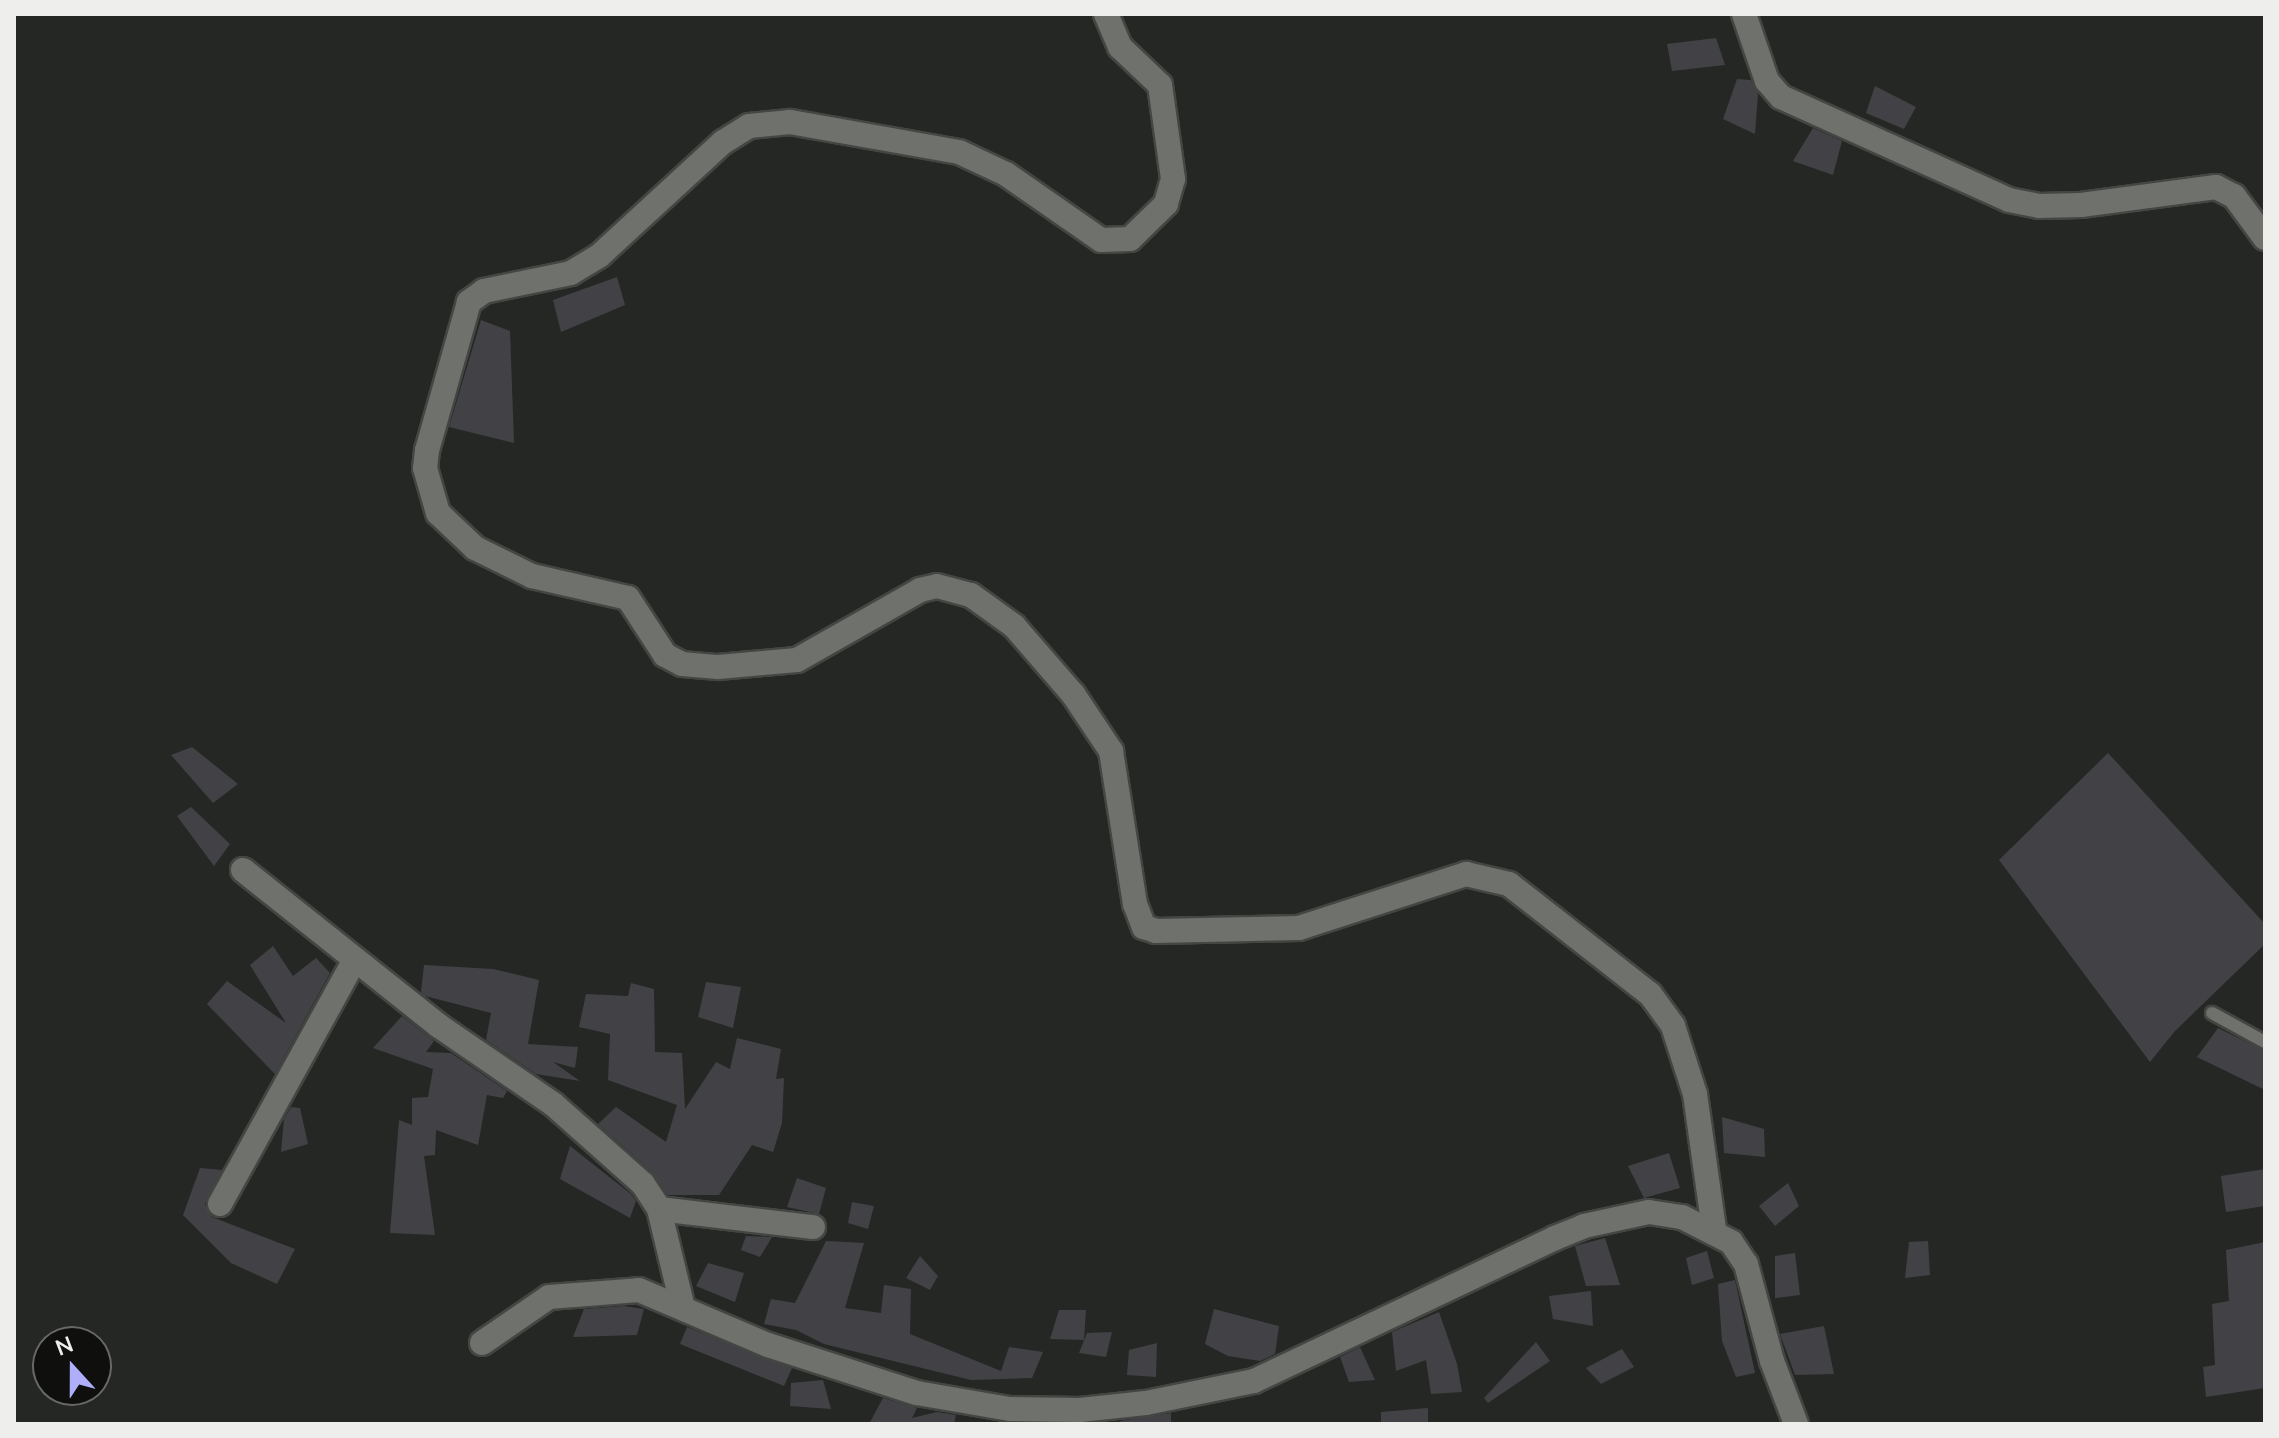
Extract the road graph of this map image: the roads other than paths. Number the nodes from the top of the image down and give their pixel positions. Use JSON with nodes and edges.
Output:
{"nodes":[{"id":1,"x":1106,"y":14,"type":"edge"},
{"id":2,"x":1744,"y":14,"type":"edge"},
{"id":3,"x":2265,"y":238,"type":"edge"},
{"id":4,"x":243,"y":870,"type":"dead end"},
{"id":5,"x":354,"y":961,"type":"junction"},
{"id":6,"x":2212,"y":1013,"type":"dead end"},
{"id":7,"x":2265,"y":1042,"type":"edge"},
{"id":8,"x":220,"y":1204,"type":"dead end"},
{"id":9,"x":659,"y":1209,"type":"junction"},
{"id":10,"x":813,"y":1227,"type":"dead end"},
{"id":11,"x":1714,"y":1229,"type":"junction"},
{"id":12,"x":683,"y":1308,"type":"junction"},
{"id":13,"x":482,"y":1343,"type":"dead end"},
{"id":14,"x":1131,"y":1414,"type":"edge"},
{"id":15,"x":1796,"y":1424,"type":"edge"}],
"edges":[{"from":1,"to":11,"type":"street"},
{"from":2,"to":3,"type":"street"},
{"from":4,"to":5,"type":"street"},
{"from":5,"to":8,"type":"street"},
{"from":5,"to":9,"type":"street"},
{"from":6,"to":7,"type":"lane"},
{"from":9,"to":10,"type":"street"},
{"from":9,"to":12,"type":"street"},
{"from":11,"to":14,"type":"street"},
{"from":11,"to":15,"type":"street"},
{"from":12,"to":13,"type":"street"},
{"from":12,"to":14,"type":"street"}]}
